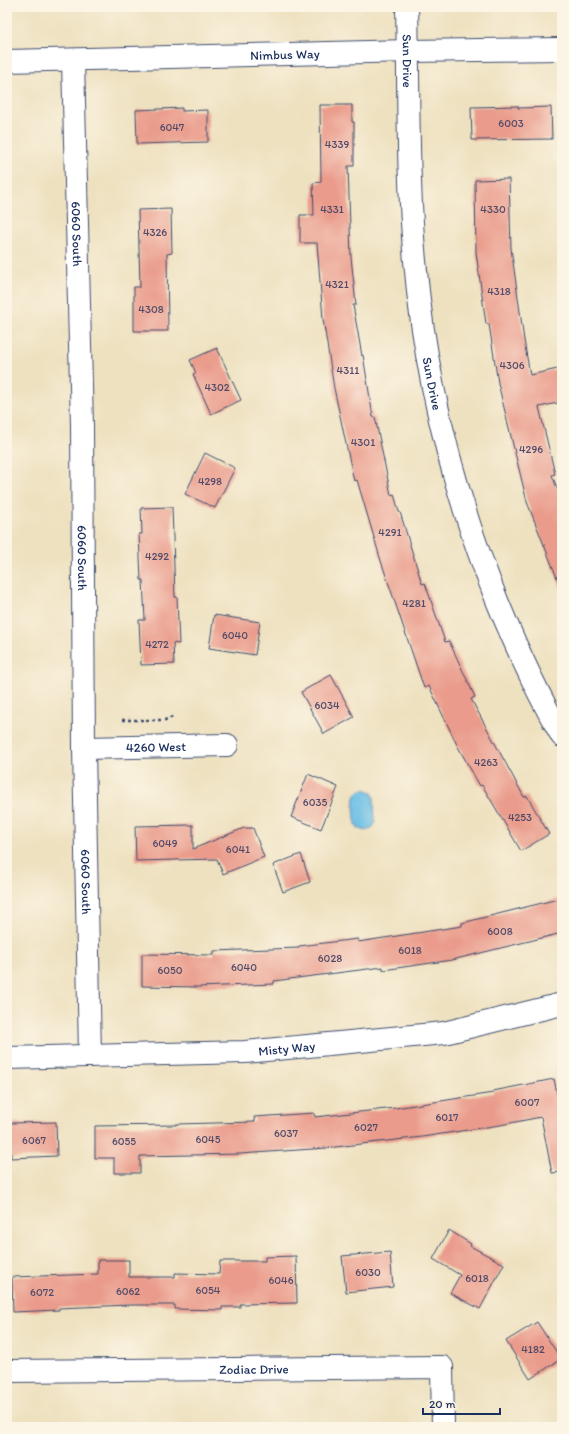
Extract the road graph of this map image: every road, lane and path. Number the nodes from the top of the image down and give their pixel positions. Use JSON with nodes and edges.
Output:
{"nodes":[{"id":1,"x":407,"y":7,"type":"edge"},
{"id":2,"x":562,"y":49,"type":"edge"},
{"id":3,"x":408,"y":51,"type":"junction"},
{"id":4,"x":73,"y":60,"type":"junction"},
{"id":5,"x":7,"y":61,"type":"edge"},
{"id":6,"x":175,"y":716,"type":"dead end"},
{"id":7,"x":122,"y":720,"type":"dead end"},
{"id":8,"x":562,"y":736,"type":"edge"},
{"id":9,"x":227,"y":745,"type":"dead end"},
{"id":10,"x":84,"y":748,"type":"junction"},
{"id":11,"x":562,"y":1004,"type":"edge"},
{"id":12,"x":90,"y":1056,"type":"junction"},
{"id":13,"x":7,"y":1058,"type":"edge"},
{"id":14,"x":7,"y":1371,"type":"edge"},
{"id":15,"x":443,"y":1427,"type":"edge"}],
"edges":[{"from":1,"to":3,"type":"street","name":"Sun Drive"},
{"from":2,"to":3,"type":"street","name":"Nimbus Way"},
{"from":3,"to":4,"type":"street","name":"Nimbus Way"},
{"from":3,"to":8,"type":"street","name":"Sun Drive"},
{"from":4,"to":5,"type":"street","name":"Nimbus Way"},
{"from":4,"to":10,"type":"street","name":"6060 South"},
{"from":6,"to":7,"type":"path"},
{"from":9,"to":10,"type":"street","name":"4260 West"},
{"from":10,"to":12,"type":"street","name":"6060 South"},
{"from":11,"to":12,"type":"street","name":"Misty Way"},
{"from":12,"to":13,"type":"street","name":"Misty Way"},
{"from":14,"to":15,"type":"street","name":"Zodiac Drive"}]}
